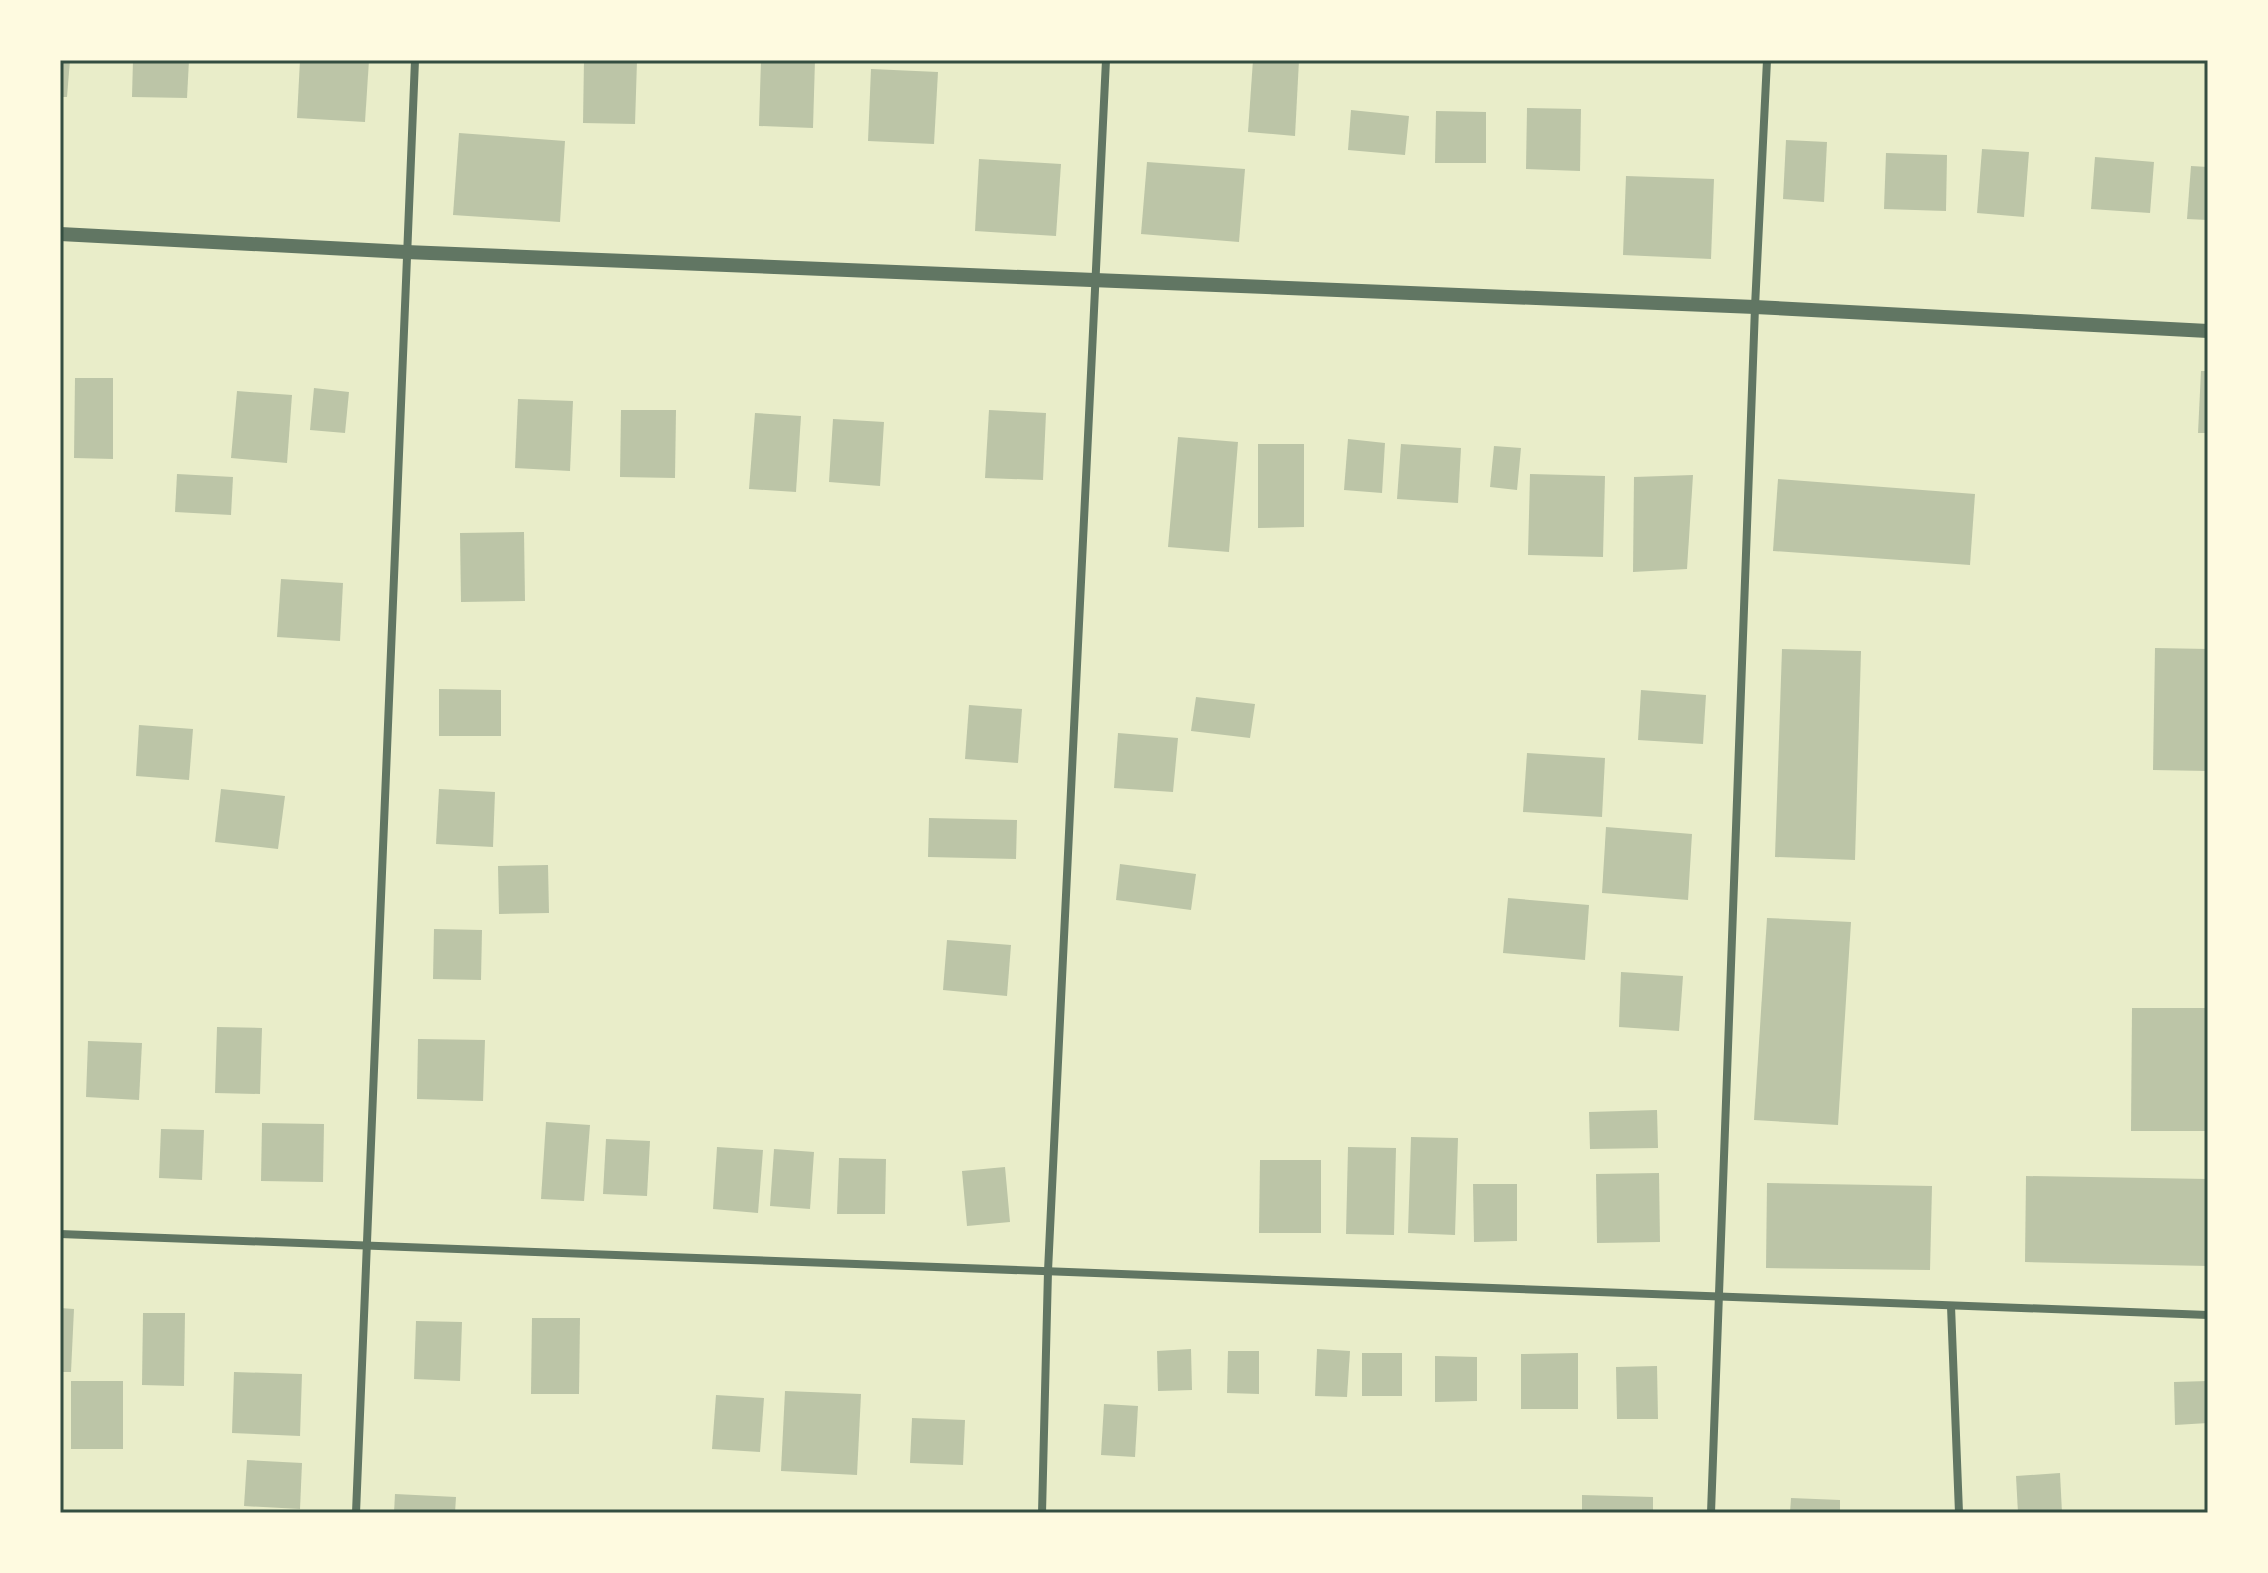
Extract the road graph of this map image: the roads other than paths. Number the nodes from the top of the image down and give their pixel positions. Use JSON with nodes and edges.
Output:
{"nodes":[{"id":1,"x":415,"y":60,"type":"edge"},
{"id":2,"x":1106,"y":60,"type":"edge"},
{"id":3,"x":1767,"y":60,"type":"edge"},
{"id":4,"x":60,"y":234,"type":"edge"},
{"id":5,"x":406,"y":252,"type":"junction"},
{"id":6,"x":1095,"y":281,"type":"junction"},
{"id":7,"x":1755,"y":307,"type":"junction"},
{"id":8,"x":2208,"y":331,"type":"edge"},
{"id":9,"x":60,"y":1234,"type":"edge"},
{"id":10,"x":367,"y":1246,"type":"junction"},
{"id":11,"x":1048,"y":1271,"type":"junction"},
{"id":12,"x":1720,"y":1297,"type":"junction"},
{"id":13,"x":1951,"y":1306,"type":"junction"},
{"id":14,"x":2208,"y":1315,"type":"edge"},
{"id":15,"x":356,"y":1513,"type":"edge"},
{"id":16,"x":1042,"y":1513,"type":"edge"},
{"id":17,"x":1711,"y":1513,"type":"edge"},
{"id":18,"x":1959,"y":1513,"type":"edge"}],
"edges":[{"from":1,"to":5,"type":"street"},
{"from":2,"to":6,"type":"street"},
{"from":3,"to":7,"type":"street"},
{"from":4,"to":5,"type":"street"},
{"from":5,"to":6,"type":"street"},
{"from":5,"to":10,"type":"street"},
{"from":6,"to":7,"type":"street"},
{"from":6,"to":11,"type":"street"},
{"from":7,"to":8,"type":"street"},
{"from":7,"to":12,"type":"street"},
{"from":9,"to":10,"type":"street"},
{"from":10,"to":11,"type":"street"},
{"from":10,"to":15,"type":"street"},
{"from":11,"to":12,"type":"street"},
{"from":11,"to":16,"type":"street"},
{"from":12,"to":13,"type":"street"},
{"from":12,"to":17,"type":"street"},
{"from":13,"to":14,"type":"street"},
{"from":13,"to":18,"type":"street"}]}
